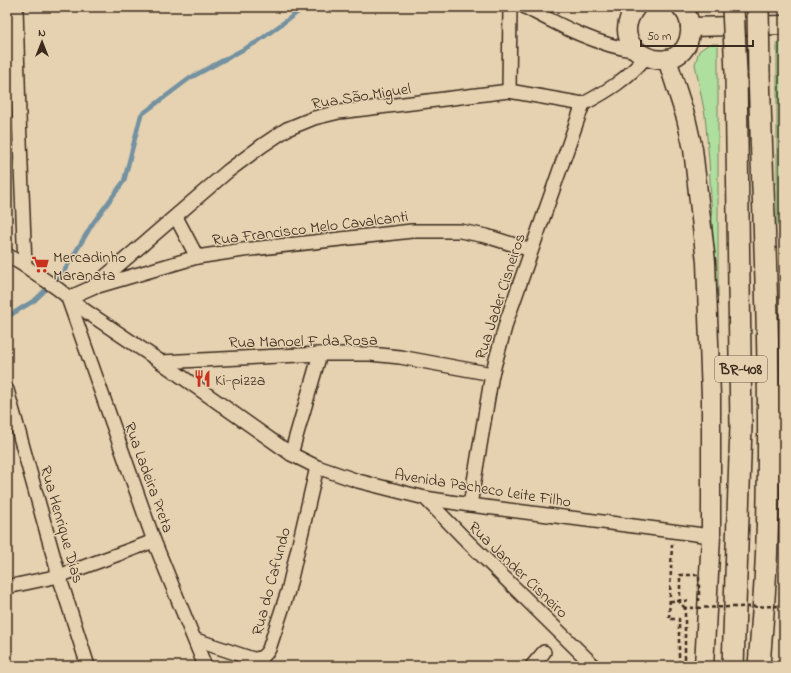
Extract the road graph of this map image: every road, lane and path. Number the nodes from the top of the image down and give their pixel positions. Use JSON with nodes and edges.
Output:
{"nodes":[{"id":1,"x":16,"y":7,"type":"edge"},
{"id":2,"x":510,"y":7,"type":"edge"},
{"id":3,"x":525,"y":7,"type":"edge"},
{"id":4,"x":636,"y":7,"type":"edge"},
{"id":5,"x":681,"y":7,"type":"edge"},
{"id":6,"x":733,"y":7,"type":"edge"},
{"id":7,"x":758,"y":7,"type":"edge"},
{"id":8,"x":784,"y":25,"type":"edge"},
{"id":9,"x":690,"y":27,"type":"junction"},
{"id":10,"x":641,"y":54,"type":"junction"},
{"id":11,"x":667,"y":59,"type":"junction"},
{"id":12,"x":509,"y":91,"type":"junction"},
{"id":13,"x":583,"y":104,"type":"junction"},
{"id":14,"x":176,"y":217,"type":"junction"},
{"id":15,"x":532,"y":250,"type":"junction"},
{"id":16,"x":7,"y":255,"type":"edge"},
{"id":17,"x":197,"y":257,"type":"junction"},
{"id":18,"x":25,"y":266,"type":"junction"},
{"id":19,"x":93,"y":287,"type":"junction"},
{"id":20,"x":68,"y":298,"type":"junction"},
{"id":21,"x":320,"y":354,"type":"junction"},
{"id":22,"x":161,"y":362,"type":"junction"},
{"id":23,"x":492,"y":374,"type":"junction"},
{"id":24,"x":7,"y":390,"type":"edge"},
{"id":25,"x":291,"y":454,"type":"junction"},
{"id":26,"x":317,"y":467,"type":"junction"},
{"id":27,"x":425,"y":498,"type":"junction"},
{"id":28,"x":470,"y":505,"type":"junction"},
{"id":29,"x":673,"y":531,"type":"junction"},
{"id":30,"x":711,"y":536,"type":"junction"},
{"id":31,"x":154,"y":541,"type":"junction"},
{"id":32,"x":59,"y":576,"type":"junction"},
{"id":33,"x":7,"y":587,"type":"edge"},
{"id":34,"x":670,"y":601,"type":"junction"},
{"id":35,"x":784,"y":606,"type":"edge"},
{"id":36,"x":685,"y":608,"type":"junction"},
{"id":37,"x":196,"y":640,"type":"junction"},
{"id":38,"x":544,"y":652,"type":"dead end"},
{"id":39,"x":591,"y":663,"type":"dead end"},
{"id":40,"x":88,"y":666,"type":"edge"},
{"id":41,"x":205,"y":666,"type":"edge"},
{"id":42,"x":532,"y":666,"type":"edge"},
{"id":43,"x":679,"y":666,"type":"edge"},
{"id":44,"x":684,"y":666,"type":"edge"},
{"id":45,"x":704,"y":666,"type":"edge"},
{"id":46,"x":733,"y":666,"type":"edge"},
{"id":47,"x":759,"y":666,"type":"edge"}],
"edges":[{"from":1,"to":18,"type":"street"},
{"from":2,"to":12,"type":"street"},
{"from":3,"to":10,"type":"street"},
{"from":4,"to":10,"type":"main road"},
{"from":5,"to":9,"type":"main road"},
{"from":6,"to":46,"type":"highway","number":"BR-408","bridge":true},
{"from":7,"to":47,"type":"highway","number":"BR-408","bridge":true},
{"from":8,"to":9,"type":"main road"},
{"from":9,"to":11,"type":"main road"},
{"from":10,"to":11,"type":"main road"},
{"from":10,"to":13,"type":"street"},
{"from":11,"to":30,"type":"main road"},
{"from":12,"to":13,"type":"street","name":"Rua São Miguel"},
{"from":12,"to":14,"type":"street","name":"Rua São Miguel"},
{"from":13,"to":15,"type":"street","name":"Rua Jader Cisneiros"},
{"from":14,"to":17,"type":"street"},
{"from":14,"to":19,"type":"street","name":"Rua São Miguel"},
{"from":15,"to":17,"type":"street","name":"Rua Francisco Melo Cavalcanti"},
{"from":15,"to":23,"type":"street","name":"Rua Jader Cisneiros"},
{"from":16,"to":18,"type":"street","name":"Avenida Pacheco Leite Filho"},
{"from":17,"to":19,"type":"street","name":"Rua Francisco Melo Cavalcanti"},
{"from":18,"to":20,"type":"street","name":"Avenida Pacheco Leite Filho"},
{"from":19,"to":20,"type":"street","name":"Rua São Miguel"},
{"from":20,"to":22,"type":"street","name":"Avenida Pacheco Leite Filho"},
{"from":20,"to":31,"type":"street","name":"Rua Ladeira Preta"},
{"from":21,"to":22,"type":"street","name":"Rua Manoel F da Rosa"},
{"from":21,"to":23,"type":"street","name":"Rua Manoel F da Rosa"},
{"from":21,"to":25,"type":"street"},
{"from":22,"to":25,"type":"street","name":"Avenida Pacheco Leite Filho"},
{"from":23,"to":28,"type":"street","name":"Rua Jader Cisneiros"},
{"from":24,"to":32,"type":"street","name":"Rua Henrique Dias"},
{"from":25,"to":26,"type":"street","name":"Avenida Pacheco Leite Filho"},
{"from":26,"to":27,"type":"street","name":"Avenida Pacheco Leite Filho"},
{"from":26,"to":37,"type":"street","name":"Rua do Cafundo"},
{"from":27,"to":28,"type":"street","name":"Avenida Pacheco Leite Filho"},
{"from":27,"to":39,"type":"street","name":"Rua Jander Cisneiro"},
{"from":28,"to":29,"type":"street","name":"Avenida Pacheco Leite Filho"},
{"from":29,"to":30,"type":"street","name":"Avenida Pacheco Leite Filho"},
{"from":29,"to":34,"type":"path"},
{"from":30,"to":45,"type":"main road"},
{"from":31,"to":32,"type":"street"},
{"from":31,"to":37,"type":"street","name":"Rua Ladeira Preta"},
{"from":32,"to":33,"type":"street"},
{"from":32,"to":40,"type":"street","name":"Rua Henrique Dias"},
{"from":34,"to":36,"type":"path","bridge":true},
{"from":34,"to":43,"type":"path"},
{"from":35,"to":36,"type":"path","bridge":true},
{"from":36,"to":44,"type":"path","bridge":true},
{"from":37,"to":41,"type":"street","name":"Rua Ladeira Preta"},
{"from":38,"to":42,"type":"street"}]}
